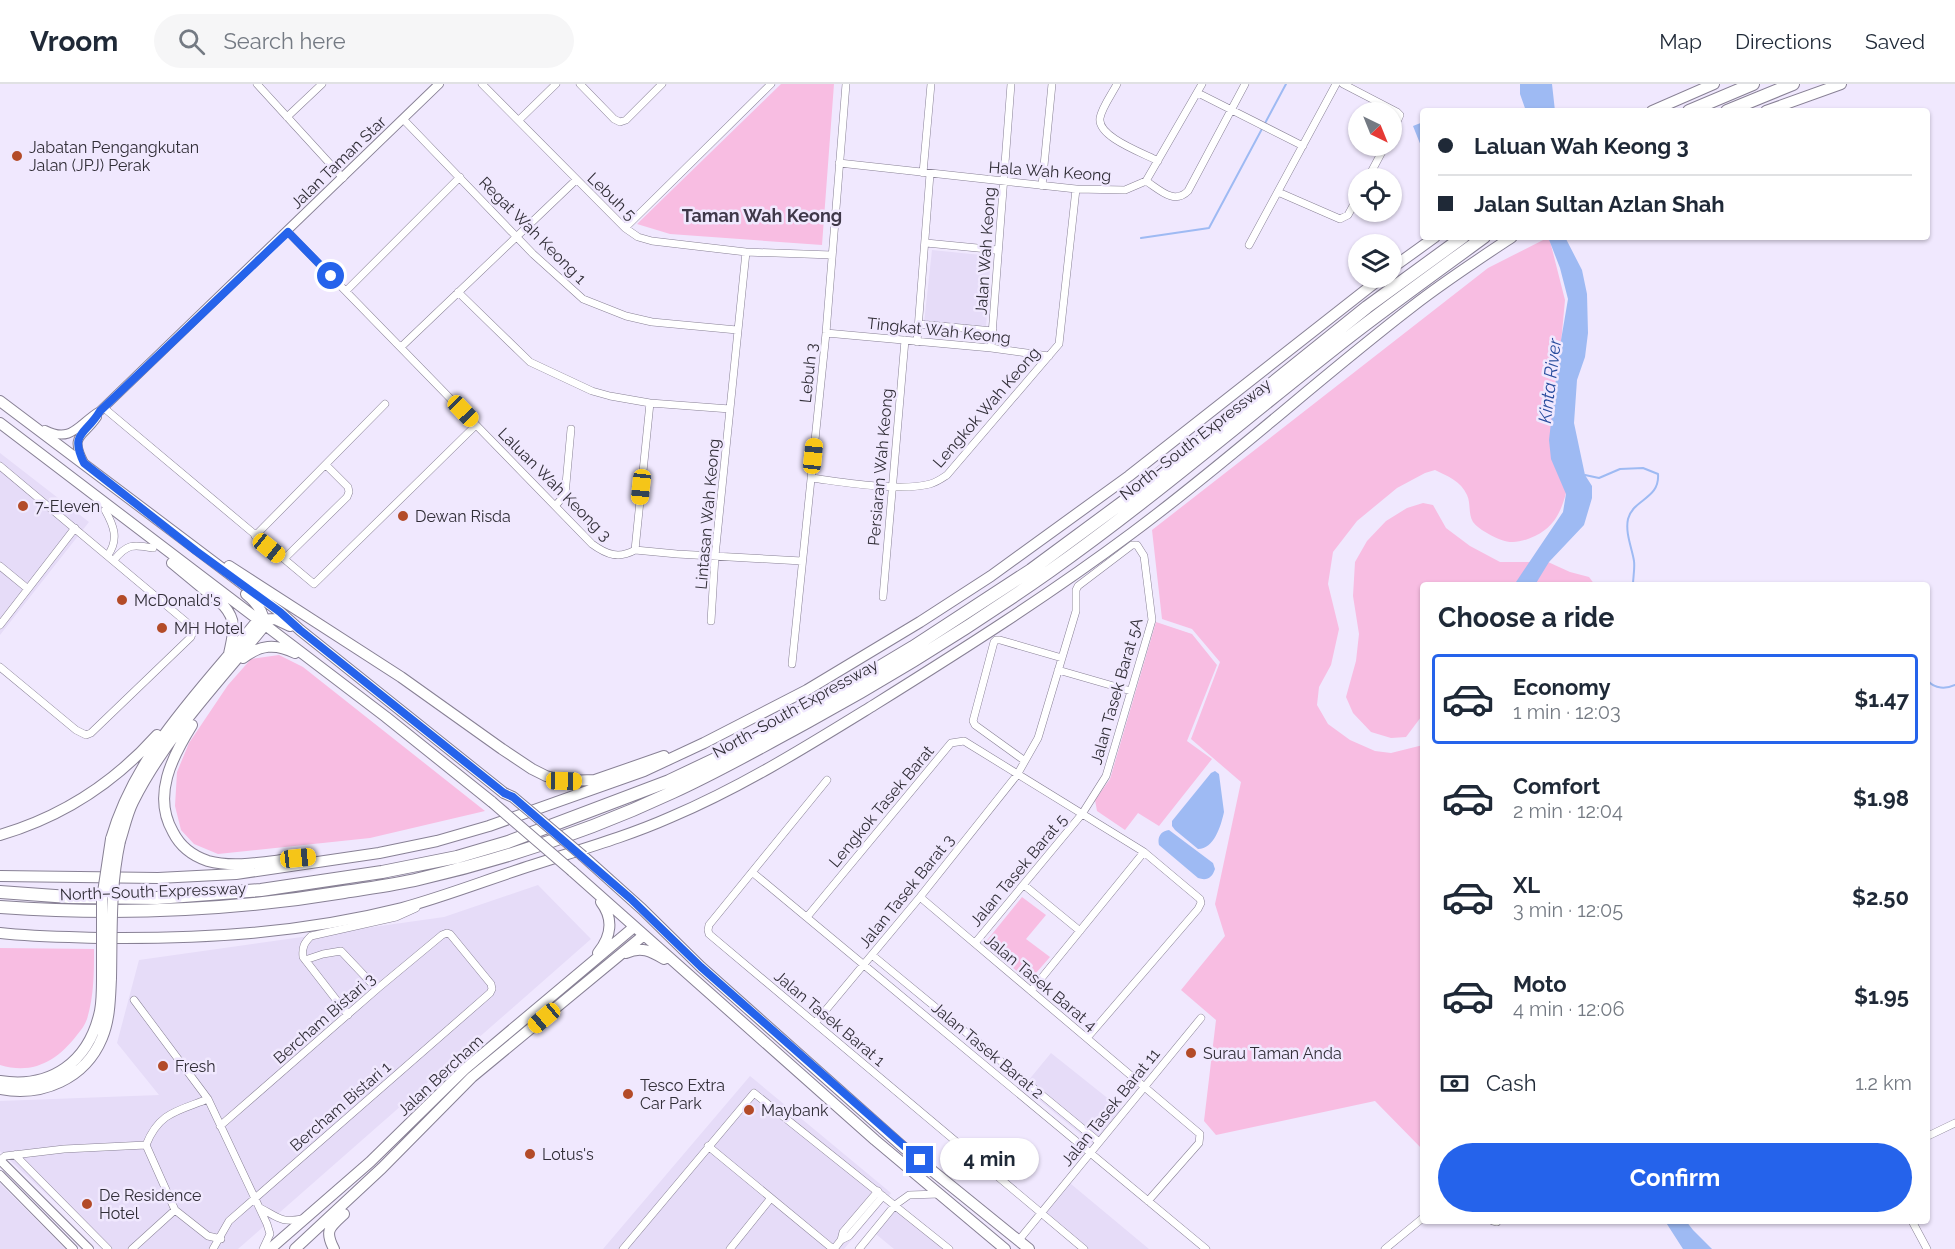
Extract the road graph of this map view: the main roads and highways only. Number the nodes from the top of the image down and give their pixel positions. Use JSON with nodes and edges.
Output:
{"nodes":[{"id":1,"x":1714,"y":84,"type":"edge"},
{"id":2,"x":1753,"y":84,"type":"edge"},
{"id":3,"x":1793,"y":84,"type":"edge"},
{"id":4,"x":1841,"y":84,"type":"edge"},
{"id":5,"x":1659,"y":108,"type":"edge"},
{"id":6,"x":1696,"y":108,"type":"edge"},
{"id":7,"x":1734,"y":108,"type":"edge"},
{"id":8,"x":1774,"y":108,"type":"edge"},
{"id":9,"x":1432,"y":240,"type":"edge"},
{"id":10,"x":1459,"y":240,"type":"edge"},
{"id":11,"x":1480,"y":240,"type":"edge"},
{"id":12,"x":1508,"y":240,"type":"edge"},
{"id":13,"x":1402,"y":261,"type":"edge"},
{"id":14,"x":1368,"y":288,"type":"edge"},
{"id":15,"x":0,"y":401,"type":"edge"},
{"id":16,"x":21,"y":417,"type":"junction"},
{"id":17,"x":0,"y":423,"type":"edge"},
{"id":18,"x":45,"y":457,"type":"junction"},
{"id":19,"x":196,"y":551,"type":"junction"},
{"id":20,"x":252,"y":608,"type":"junction"},
{"id":21,"x":262,"y":622,"type":"junction"},
{"id":22,"x":300,"y":630,"type":"junction"},
{"id":23,"x":311,"y":661,"type":"junction"},
{"id":24,"x":229,"y":662,"type":"junction"},
{"id":25,"x":197,"y":700,"type":"junction"},
{"id":26,"x":704,"y":743,"type":"junction"},
{"id":27,"x":0,"y":835,"type":"edge"},
{"id":28,"x":379,"y":854,"type":"junction"},
{"id":29,"x":581,"y":858,"type":"junction"},
{"id":30,"x":0,"y":876,"type":"edge"},
{"id":31,"x":587,"y":885,"type":"junction"},
{"id":32,"x":0,"y":892,"type":"edge"},
{"id":33,"x":0,"y":906,"type":"edge"},
{"id":34,"x":641,"y":929,"type":"junction"},
{"id":35,"x":3,"y":935,"type":"edge"},
{"id":36,"x":671,"y":937,"type":"junction"},
{"id":37,"x":615,"y":958,"type":"junction"},
{"id":38,"x":107,"y":978,"type":"junction"},
{"id":39,"x":695,"y":979,"type":"junction"},
{"id":40,"x":525,"y":1019,"type":"junction"},
{"id":41,"x":0,"y":1081,"type":"edge"},
{"id":42,"x":0,"y":1089,"type":"edge"},
{"id":43,"x":382,"y":1168,"type":"junction"},
{"id":44,"x":310,"y":1236,"type":"junction"},
{"id":45,"x":333,"y":1247,"type":"edge"},
{"id":46,"x":296,"y":1248,"type":"edge"},
{"id":47,"x":270,"y":1249,"type":"edge"},
{"id":48,"x":280,"y":1249,"type":"edge"},
{"id":49,"x":1005,"y":1249,"type":"edge"},
{"id":50,"x":1029,"y":1249,"type":"edge"}],
"edges":[{"from":1,"to":5,"type":"main road"},
{"from":2,"to":6,"type":"highway"},
{"from":3,"to":7,"type":"highway"},
{"from":4,"to":8,"type":"main road"},
{"from":9,"to":13,"type":"main road"},
{"from":10,"to":32,"type":"highway","name":"North–South Expressway"},
{"from":11,"to":33,"type":"highway","name":"North–South Expressway"},
{"from":12,"to":35,"type":"main road"},
{"from":14,"to":26,"type":"main road"},
{"from":15,"to":16,"type":"main road"},
{"from":16,"to":19,"type":"main road"},
{"from":16,"to":20,"type":"main road"},
{"from":17,"to":18,"type":"main road"},
{"from":18,"to":20,"type":"main road"},
{"from":18,"to":24,"type":"main road"},
{"from":19,"to":22,"type":"main road"},
{"from":19,"to":26,"type":"main road"},
{"from":20,"to":21,"type":"main road"},
{"from":21,"to":22,"type":"main road"},
{"from":21,"to":23,"type":"main road"},
{"from":21,"to":24,"type":"main road"},
{"from":22,"to":29,"type":"main road","bridge":true},
{"from":23,"to":24,"type":"main road"},
{"from":23,"to":31,"type":"main road","bridge":true},
{"from":24,"to":25,"type":"main road"},
{"from":25,"to":27,"type":"main road"},
{"from":25,"to":28,"type":"main road"},
{"from":25,"to":38,"type":"main road","bridge":true},
{"from":26,"to":28,"type":"main road"},
{"from":28,"to":30,"type":"main road"},
{"from":29,"to":34,"type":"main road"},
{"from":29,"to":36,"type":"main road"},
{"from":31,"to":34,"type":"main road"},
{"from":31,"to":40,"type":"main road"},
{"from":34,"to":36,"type":"main road"},
{"from":34,"to":37,"type":"main road","name":"Jalan Bercham"},
{"from":34,"to":39,"type":"main road"},
{"from":34,"to":40,"type":"main road","name":"Jalan Bercham"},
{"from":36,"to":50,"type":"main road"},
{"from":37,"to":39,"type":"main road"},
{"from":37,"to":43,"type":"main road","name":"Jalan Bercham"},
{"from":38,"to":41,"type":"main road"},
{"from":38,"to":42,"type":"main road"},
{"from":39,"to":49,"type":"main road"},
{"from":40,"to":47,"type":"main road","name":"Jalan Bercham"},
{"from":43,"to":44,"type":"main road","name":"Jalan Bercham"},
{"from":43,"to":45,"type":"main road"},
{"from":44,"to":45,"type":"main road"},
{"from":44,"to":46,"type":"main road","name":"Jalan Bercham"},
{"from":44,"to":48,"type":"main road"}]}
